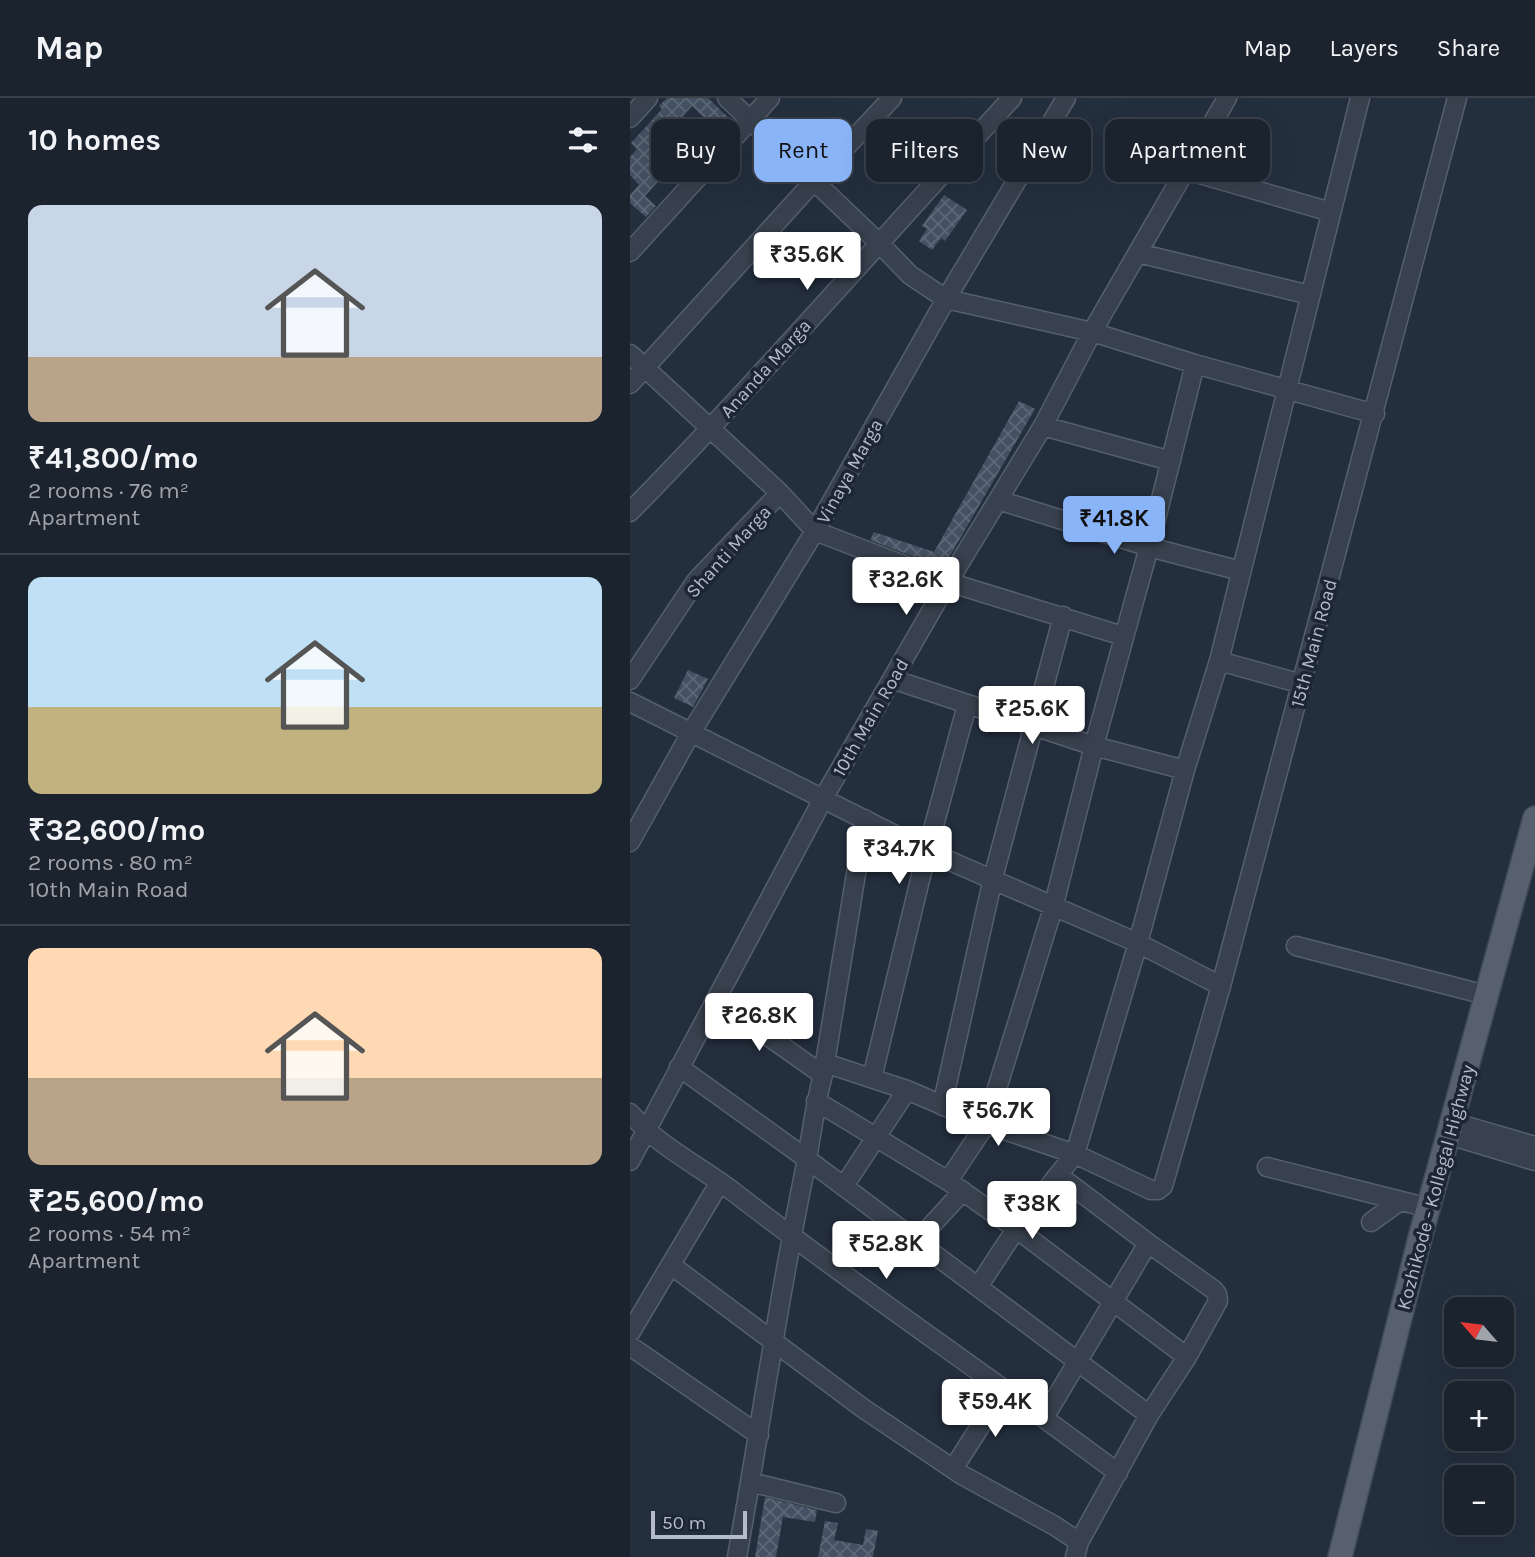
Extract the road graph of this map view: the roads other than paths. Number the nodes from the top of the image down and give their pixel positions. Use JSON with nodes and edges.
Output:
{"nodes":[{"id":1,"x":648,"y":98,"type":"edge"},
{"id":2,"x":727,"y":98,"type":"edge"},
{"id":3,"x":770,"y":98,"type":"edge"},
{"id":4,"x":892,"y":98,"type":"edge"},
{"id":5,"x":1012,"y":98,"type":"edge"},
{"id":6,"x":1227,"y":98,"type":"edge"},
{"id":7,"x":1360,"y":98,"type":"edge"},
{"id":8,"x":1457,"y":98,"type":"edge"},
{"id":9,"x":1058,"y":102,"type":"edge"},
{"id":10,"x":630,"y":118,"type":"edge"},
{"id":11,"x":750,"y":119,"type":"junction"},
{"id":12,"x":1215,"y":119,"type":"edge"},
{"id":13,"x":754,"y":123,"type":"edge"},
{"id":14,"x":852,"y":141,"type":"edge"},
{"id":15,"x":813,"y":182,"type":"edge"},
{"id":16,"x":815,"y":182,"type":"edge"},
{"id":17,"x":1179,"y":182,"type":"edge"},
{"id":18,"x":1227,"y":182,"type":"edge"},
{"id":19,"x":1331,"y":212,"type":"junction"},
{"id":20,"x":878,"y":242,"type":"junction"},
{"id":21,"x":630,"y":252,"type":"edge"},
{"id":22,"x":1138,"y":253,"type":"junction"},
{"id":23,"x":1310,"y":295,"type":"junction"},
{"id":24,"x":946,"y":299,"type":"junction"},
{"id":25,"x":1092,"y":332,"type":"junction"},
{"id":26,"x":630,"y":354,"type":"edge"},
{"id":27,"x":1195,"y":364,"type":"junction"},
{"id":28,"x":645,"y":367,"type":"junction"},
{"id":29,"x":630,"y":384,"type":"edge"},
{"id":30,"x":1287,"y":388,"type":"junction"},
{"id":31,"x":1375,"y":414,"type":"junction"},
{"id":32,"x":1043,"y":426,"type":"junction"},
{"id":33,"x":710,"y":430,"type":"junction"},
{"id":34,"x":1171,"y":461,"type":"junction"},
{"id":35,"x":780,"y":493,"type":"junction"},
{"id":36,"x":999,"y":500,"type":"junction"},
{"id":37,"x":630,"y":512,"type":"edge"},
{"id":38,"x":815,"y":531,"type":"junction"},
{"id":39,"x":1149,"y":547,"type":"junction"},
{"id":40,"x":1241,"y":571,"type":"junction"},
{"id":41,"x":948,"y":582,"type":"junction"},
{"id":42,"x":1063,"y":616,"type":"junction"},
{"id":43,"x":1124,"y":636,"type":"junction"},
{"id":44,"x":1219,"y":661,"type":"junction"},
{"id":45,"x":892,"y":679,"type":"junction"},
{"id":46,"x":630,"y":680,"type":"edge"},
{"id":47,"x":1302,"y":684,"type":"junction"},
{"id":48,"x":630,"y":702,"type":"edge"},
{"id":49,"x":967,"y":705,"type":"junction"},
{"id":50,"x":1034,"y":727,"type":"junction"},
{"id":51,"x":692,"y":731,"type":"junction"},
{"id":52,"x":1094,"y":746,"type":"junction"},
{"id":53,"x":1185,"y":770,"type":"junction"},
{"id":54,"x":824,"y":797,"type":"junction"},
{"id":55,"x":865,"y":818,"type":"junction"},
{"id":56,"x":1535,"y":818,"type":"edge"},
{"id":57,"x":630,"y":842,"type":"edge"},
{"id":58,"x":927,"y":851,"type":"junction"},
{"id":59,"x":1535,"y":862,"type":"edge"},
{"id":60,"x":993,"y":878,"type":"junction"},
{"id":61,"x":1053,"y":908,"type":"junction"},
{"id":62,"x":1138,"y":943,"type":"junction"},
{"id":63,"x":1296,"y":946,"type":"dead end"},
{"id":64,"x":1221,"y":986,"type":"junction"},
{"id":65,"x":1486,"y":995,"type":"junction"},
{"id":66,"x":717,"y":1000,"type":"junction"},
{"id":67,"x":679,"y":1067,"type":"junction"},
{"id":68,"x":824,"y":1069,"type":"junction"},
{"id":69,"x":872,"y":1078,"type":"junction"},
{"id":70,"x":907,"y":1090,"type":"junction"},
{"id":71,"x":816,"y":1101,"type":"junction"},
{"id":72,"x":942,"y":1106,"type":"junction"},
{"id":73,"x":630,"y":1113,"type":"edge"},
{"id":74,"x":986,"y":1124,"type":"junction"},
{"id":75,"x":647,"y":1132,"type":"junction"},
{"id":76,"x":1464,"y":1132,"type":"junction"},
{"id":77,"x":877,"y":1136,"type":"junction"},
{"id":78,"x":1535,"y":1146,"type":"edge"},
{"id":79,"x":1075,"y":1154,"type":"junction"},
{"id":80,"x":807,"y":1159,"type":"junction"},
{"id":81,"x":630,"y":1161,"type":"edge"},
{"id":82,"x":1535,"y":1161,"type":"edge"},
{"id":83,"x":1267,"y":1167,"type":"dead end"},
{"id":84,"x":1058,"y":1175,"type":"junction"},
{"id":85,"x":948,"y":1181,"type":"junction"},
{"id":86,"x":720,"y":1182,"type":"junction"},
{"id":87,"x":844,"y":1186,"type":"junction"},
{"id":88,"x":963,"y":1191,"type":"junction"},
{"id":89,"x":1400,"y":1201,"type":"junction"},
{"id":90,"x":1429,"y":1208,"type":"junction"},
{"id":91,"x":1371,"y":1222,"type":"dead end"},
{"id":92,"x":1016,"y":1229,"type":"junction"},
{"id":93,"x":791,"y":1237,"type":"junction"},
{"id":94,"x":917,"y":1241,"type":"junction"},
{"id":95,"x":1148,"y":1243,"type":"junction"},
{"id":96,"x":671,"y":1265,"type":"junction"},
{"id":97,"x":978,"y":1287,"type":"junction"},
{"id":98,"x":1113,"y":1302,"type":"junction"},
{"id":99,"x":630,"y":1333,"type":"edge"},
{"id":100,"x":773,"y":1340,"type":"junction"},
{"id":101,"x":630,"y":1346,"type":"edge"},
{"id":102,"x":1187,"y":1357,"type":"junction"},
{"id":103,"x":1076,"y":1361,"type":"junction"},
{"id":104,"x":1004,"y":1389,"type":"junction"},
{"id":105,"x":1149,"y":1415,"type":"junction"},
{"id":106,"x":1044,"y":1418,"type":"junction"},
{"id":107,"x":759,"y":1435,"type":"junction"},
{"id":108,"x":953,"y":1469,"type":"junction"},
{"id":109,"x":1118,"y":1473,"type":"junction"},
{"id":110,"x":750,"y":1482,"type":"junction"},
{"id":111,"x":836,"y":1503,"type":"dead end"},
{"id":112,"x":1077,"y":1549,"type":"edge"},
{"id":113,"x":737,"y":1557,"type":"edge"},
{"id":114,"x":1340,"y":1557,"type":"edge"},
{"id":115,"x":1349,"y":1557,"type":"edge"}],
"edges":[{"from":1,"to":10,"type":"street"},
{"from":2,"to":11,"type":"street"},
{"from":3,"to":11,"type":"street"},
{"from":4,"to":14,"type":"street"},
{"from":5,"to":20,"type":"street","name":"Ananda Marga"},
{"from":6,"to":12,"type":"street","name":"10th Main Road"},
{"from":7,"to":19,"type":"street"},
{"from":8,"to":31,"type":"street","name":"15th Main Road"},
{"from":9,"to":24,"type":"street","name":"Vinaya Marga"},
{"from":11,"to":13,"type":"street"},
{"from":11,"to":21,"type":"street"},
{"from":15,"to":28,"type":"street"},
{"from":16,"to":20,"type":"street"},
{"from":17,"to":22,"type":"street","name":"10th Main Road"},
{"from":18,"to":19,"type":"street"},
{"from":19,"to":23,"type":"street"},
{"from":20,"to":24,"type":"street"},
{"from":20,"to":33,"type":"street","name":"Ananda Marga"},
{"from":22,"to":23,"type":"street"},
{"from":22,"to":25,"type":"street","name":"10th Main Road"},
{"from":23,"to":30,"type":"street"},
{"from":24,"to":25,"type":"street"},
{"from":24,"to":38,"type":"street","name":"Vinaya Marga"},
{"from":25,"to":27,"type":"street"},
{"from":25,"to":32,"type":"street","name":"10th Main Road"},
{"from":26,"to":28,"type":"street"},
{"from":27,"to":30,"type":"street"},
{"from":27,"to":34,"type":"street"},
{"from":28,"to":29,"type":"street"},
{"from":28,"to":33,"type":"street"},
{"from":30,"to":31,"type":"street"},
{"from":30,"to":40,"type":"street"},
{"from":31,"to":47,"type":"street","name":"15th Main Road"},
{"from":32,"to":34,"type":"street"},
{"from":32,"to":36,"type":"street","name":"10th Main Road"},
{"from":33,"to":35,"type":"street"},
{"from":33,"to":37,"type":"street","name":"Ananda Marga"},
{"from":34,"to":39,"type":"street"},
{"from":35,"to":38,"type":"street"},
{"from":35,"to":46,"type":"street","name":"Shanti Marga"},
{"from":36,"to":39,"type":"street"},
{"from":36,"to":41,"type":"street","name":"10th Main Road"},
{"from":38,"to":41,"type":"street"},
{"from":38,"to":51,"type":"street","name":"Vinaya Marga"},
{"from":39,"to":40,"type":"street"},
{"from":39,"to":43,"type":"street"},
{"from":40,"to":44,"type":"street"},
{"from":41,"to":42,"type":"street"},
{"from":41,"to":45,"type":"street","name":"10th Main Road"},
{"from":42,"to":43,"type":"street"},
{"from":42,"to":50,"type":"street"},
{"from":43,"to":52,"type":"street"},
{"from":44,"to":47,"type":"street"},
{"from":44,"to":53,"type":"street"},
{"from":45,"to":49,"type":"street"},
{"from":45,"to":54,"type":"street","name":"10th Main Road"},
{"from":47,"to":64,"type":"street","name":"15th Main Road"},
{"from":48,"to":51,"type":"street"},
{"from":49,"to":50,"type":"street"},
{"from":49,"to":58,"type":"street"},
{"from":50,"to":52,"type":"street"},
{"from":50,"to":60,"type":"street"},
{"from":51,"to":54,"type":"street"},
{"from":51,"to":57,"type":"street","name":"Vinaya Marga"},
{"from":52,"to":53,"type":"street"},
{"from":52,"to":61,"type":"street"},
{"from":53,"to":62,"type":"street"},
{"from":54,"to":55,"type":"street"},
{"from":54,"to":66,"type":"street","name":"10th Main Road"},
{"from":55,"to":58,"type":"street"},
{"from":55,"to":68,"type":"street"},
{"from":56,"to":65,"type":"main road","name":"Kozhikode - Kollegal Highway"},
{"from":58,"to":60,"type":"street"},
{"from":58,"to":69,"type":"street"},
{"from":59,"to":76,"type":"main road"},
{"from":60,"to":61,"type":"street"},
{"from":60,"to":72,"type":"street"},
{"from":61,"to":62,"type":"street"},
{"from":61,"to":74,"type":"street"},
{"from":62,"to":64,"type":"street"},
{"from":62,"to":79,"type":"street"},
{"from":63,"to":65,"type":"street"},
{"from":64,"to":79,"type":"street","name":"15th Main Road"},
{"from":65,"to":90,"type":"main road","name":"Kozhikode - Kollegal Highway"},
{"from":66,"to":67,"type":"street","name":"10th Main Road"},
{"from":66,"to":68,"type":"street"},
{"from":67,"to":75,"type":"street","name":"10th Main Road"},
{"from":67,"to":80,"type":"street"},
{"from":68,"to":69,"type":"street"},
{"from":68,"to":71,"type":"street"},
{"from":69,"to":70,"type":"street"},
{"from":70,"to":72,"type":"street"},
{"from":70,"to":77,"type":"street"},
{"from":71,"to":77,"type":"street"},
{"from":71,"to":80,"type":"street"},
{"from":72,"to":74,"type":"street"},
{"from":73,"to":75,"type":"street"},
{"from":74,"to":79,"type":"street"},
{"from":74,"to":85,"type":"street"},
{"from":75,"to":81,"type":"street","name":"10th Main Road"},
{"from":75,"to":86,"type":"street"},
{"from":76,"to":78,"type":"street"},
{"from":76,"to":82,"type":"street"},
{"from":76,"to":115,"type":"main road"},
{"from":77,"to":85,"type":"street"},
{"from":77,"to":87,"type":"street"},
{"from":79,"to":84,"type":"street"},
{"from":80,"to":87,"type":"street"},
{"from":80,"to":93,"type":"street"},
{"from":83,"to":89,"type":"street"},
{"from":84,"to":92,"type":"street"},
{"from":84,"to":95,"type":"street"},
{"from":85,"to":88,"type":"street"},
{"from":86,"to":93,"type":"street"},
{"from":86,"to":96,"type":"street"},
{"from":87,"to":94,"type":"street"},
{"from":88,"to":92,"type":"street"},
{"from":88,"to":94,"type":"street"},
{"from":89,"to":90,"type":"street"},
{"from":89,"to":91,"type":"street"},
{"from":90,"to":114,"type":"main road","name":"Kozhikode - Kollegal Highway"},
{"from":92,"to":97,"type":"street"},
{"from":92,"to":98,"type":"street"},
{"from":93,"to":100,"type":"street"},
{"from":93,"to":104,"type":"street"},
{"from":94,"to":97,"type":"street"},
{"from":95,"to":98,"type":"street"},
{"from":95,"to":102,"type":"street"},
{"from":96,"to":99,"type":"street"},
{"from":96,"to":100,"type":"street"},
{"from":97,"to":103,"type":"street"},
{"from":98,"to":102,"type":"street"},
{"from":98,"to":103,"type":"street"},
{"from":100,"to":107,"type":"street"},
{"from":100,"to":108,"type":"street"},
{"from":101,"to":107,"type":"street"},
{"from":102,"to":105,"type":"street"},
{"from":103,"to":105,"type":"street"},
{"from":103,"to":106,"type":"street"},
{"from":104,"to":106,"type":"street"},
{"from":104,"to":108,"type":"street"},
{"from":105,"to":109,"type":"street"},
{"from":106,"to":109,"type":"street"},
{"from":107,"to":110,"type":"street"},
{"from":108,"to":112,"type":"street"},
{"from":109,"to":112,"type":"street"},
{"from":110,"to":111,"type":"street"},
{"from":110,"to":113,"type":"street"}]}
